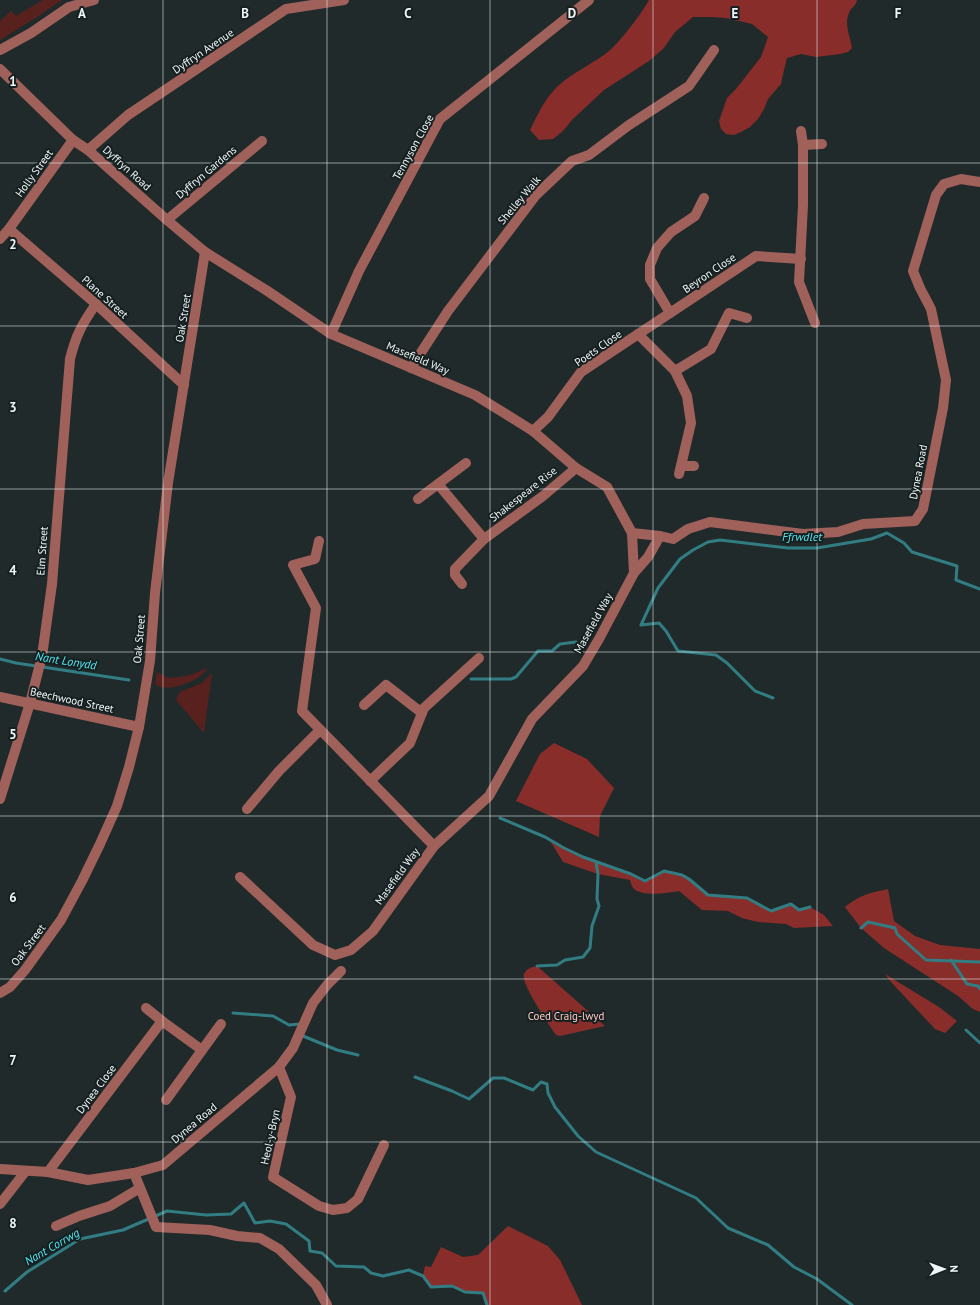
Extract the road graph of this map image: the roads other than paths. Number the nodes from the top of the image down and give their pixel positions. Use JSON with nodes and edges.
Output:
{"nodes":[{"id":1,"x":78,"y":0,"type":"edge"},
{"id":2,"x":94,"y":0,"type":"edge"},
{"id":3,"x":344,"y":0,"type":"edge"},
{"id":4,"x":589,"y":0,"type":"edge"},
{"id":5,"x":69,"y":7,"type":"junction"},
{"id":6,"x":0,"y":50,"type":"edge"},
{"id":7,"x":714,"y":50,"type":"dead end"},
{"id":8,"x":0,"y":69,"type":"edge"},
{"id":9,"x":801,"y":130,"type":"dead end"},
{"id":10,"x":73,"y":140,"type":"junction"},
{"id":11,"x":262,"y":141,"type":"dead end"},
{"id":12,"x":822,"y":144,"type":"dead end"},
{"id":13,"x":803,"y":145,"type":"junction"},
{"id":14,"x":88,"y":150,"type":"junction"},
{"id":15,"x":980,"y":182,"type":"edge"},
{"id":16,"x":704,"y":198,"type":"dead end"},
{"id":17,"x":166,"y":220,"type":"junction"},
{"id":18,"x":9,"y":229,"type":"junction"},
{"id":19,"x":0,"y":239,"type":"edge"},
{"id":20,"x":206,"y":252,"type":"junction"},
{"id":21,"x":801,"y":259,"type":"junction"},
{"id":22,"x":266,"y":290,"type":"joint"},
{"id":23,"x":96,"y":304,"type":"junction"},
{"id":24,"x":670,"y":313,"type":"junction"},
{"id":25,"x":747,"y":318,"type":"dead end"},
{"id":26,"x":815,"y":324,"type":"dead end"},
{"id":27,"x":331,"y":334,"type":"junction"},
{"id":28,"x":638,"y":334,"type":"junction"},
{"id":29,"x":411,"y":368,"type":"junction"},
{"id":30,"x":675,"y":371,"type":"junction"},
{"id":31,"x":184,"y":384,"type":"junction"},
{"id":32,"x":533,"y":431,"type":"junction"},
{"id":33,"x":466,"y":463,"type":"dead end"},
{"id":34,"x":694,"y":466,"type":"dead end"},
{"id":35,"x":576,"y":468,"type":"junction"},
{"id":36,"x":438,"y":484,"type":"junction"},
{"id":37,"x":418,"y":499,"type":"dead end"},
{"id":38,"x":632,"y":533,"type":"junction"},
{"id":39,"x":660,"y":536,"type":"junction"},
{"id":40,"x":484,"y":539,"type":"junction"},
{"id":41,"x":319,"y":541,"type":"dead end"},
{"id":42,"x":634,"y":573,"type":"junction"},
{"id":43,"x":462,"y":584,"type":"dead end"},
{"id":44,"x":479,"y":658,"type":"dead end"},
{"id":45,"x":0,"y":697,"type":"edge"},
{"id":46,"x":30,"y":703,"type":"junction"},
{"id":47,"x":364,"y":705,"type":"dead end"},
{"id":48,"x":422,"y":713,"type":"junction"},
{"id":49,"x":138,"y":727,"type":"junction"},
{"id":50,"x":320,"y":730,"type":"junction"},
{"id":51,"x":370,"y":781,"type":"junction"},
{"id":52,"x":0,"y":800,"type":"edge"},
{"id":53,"x":246,"y":809,"type":"dead end"},
{"id":54,"x":434,"y":846,"type":"junction"},
{"id":55,"x":240,"y":877,"type":"dead end"},
{"id":56,"x":341,"y":971,"type":"dead end"},
{"id":57,"x":0,"y":993,"type":"edge"},
{"id":58,"x":146,"y":1008,"type":"dead end"},
{"id":59,"x":162,"y":1021,"type":"junction"},
{"id":60,"x":222,"y":1024,"type":"dead end"},
{"id":61,"x":202,"y":1050,"type":"junction"},
{"id":62,"x":279,"y":1067,"type":"junction"},
{"id":63,"x":166,"y":1100,"type":"dead end"},
{"id":64,"x":384,"y":1145,"type":"dead end"},
{"id":65,"x":0,"y":1170,"type":"edge"},
{"id":66,"x":25,"y":1172,"type":"junction"},
{"id":67,"x":48,"y":1172,"type":"junction"},
{"id":68,"x":134,"y":1173,"type":"junction"},
{"id":69,"x":140,"y":1188,"type":"junction"},
{"id":70,"x":0,"y":1204,"type":"edge"},
{"id":71,"x":56,"y":1226,"type":"dead end"},
{"id":72,"x":327,"y":1305,"type":"edge"}],
"edges":[{"from":1,"to":5,"type":"street"},
{"from":2,"to":5,"type":"street"},
{"from":3,"to":14,"type":"street","name":"Dyffryn Avenue"},
{"from":4,"to":27,"type":"street","name":"Tennyson Close"},
{"from":5,"to":6,"type":"street"},
{"from":7,"to":29,"type":"street","name":"Shelley Walk"},
{"from":8,"to":10,"type":"street","name":"Dyffryn Road"},
{"from":9,"to":13,"type":"street"},
{"from":10,"to":14,"type":"street","name":"Dyffryn Road"},
{"from":10,"to":18,"type":"street","name":"Holly Street"},
{"from":11,"to":17,"type":"street","name":"Dyffryn Gardens"},
{"from":12,"to":13,"type":"street"},
{"from":13,"to":21,"type":"street"},
{"from":14,"to":17,"type":"street","name":"Dyffryn Road"},
{"from":15,"to":39,"type":"street","name":"Dynea Road"},
{"from":16,"to":24,"type":"street"},
{"from":17,"to":20,"type":"street","name":"Dyffryn Road"},
{"from":18,"to":19,"type":"street","name":"Holly Street"},
{"from":18,"to":23,"type":"street","name":"Plane Street"},
{"from":20,"to":22,"type":"street","name":"Dyffryn Road"},
{"from":20,"to":31,"type":"street","name":"Oak Street"},
{"from":21,"to":24,"type":"street","name":"Beyron Close"},
{"from":21,"to":26,"type":"street"},
{"from":22,"to":27,"type":"street","name":"Masefield Way"},
{"from":23,"to":31,"type":"street","name":"Plane Street"},
{"from":23,"to":46,"type":"street","name":"Elm Street"},
{"from":24,"to":28,"type":"street","name":"Beyron Close"},
{"from":25,"to":30,"type":"street"},
{"from":27,"to":29,"type":"street","name":"Masefield Way"},
{"from":28,"to":30,"type":"street","name":"Poets Close"},
{"from":28,"to":32,"type":"street","name":"Poets Close"},
{"from":29,"to":32,"type":"street","name":"Masefield Way"},
{"from":30,"to":34,"type":"street","name":"Poets Close"},
{"from":31,"to":49,"type":"street","name":"Oak Street"},
{"from":32,"to":35,"type":"street","name":"Masefield Way"},
{"from":33,"to":36,"type":"street"},
{"from":35,"to":38,"type":"street","name":"Masefield Way"},
{"from":35,"to":40,"type":"street","name":"Shakespeare Rise"},
{"from":36,"to":37,"type":"street"},
{"from":36,"to":40,"type":"street"},
{"from":38,"to":39,"type":"street","name":"Dynea Road"},
{"from":38,"to":42,"type":"street","name":"Masefield Way"},
{"from":39,"to":42,"type":"street"},
{"from":40,"to":43,"type":"street","name":"Shakespeare Rise"},
{"from":41,"to":50,"type":"street"},
{"from":42,"to":54,"type":"street","name":"Masefield Way"},
{"from":44,"to":48,"type":"street"},
{"from":45,"to":46,"type":"street","name":"Beechwood Street"},
{"from":46,"to":49,"type":"street","name":"Beechwood Street"},
{"from":46,"to":52,"type":"street","name":"Elm Street"},
{"from":47,"to":48,"type":"street"},
{"from":48,"to":51,"type":"street"},
{"from":49,"to":57,"type":"street","name":"Oak Street"},
{"from":50,"to":51,"type":"street"},
{"from":50,"to":53,"type":"street"},
{"from":51,"to":54,"type":"street"},
{"from":54,"to":55,"type":"street","name":"Masefield Way"},
{"from":56,"to":62,"type":"street","name":"Dynea Road"},
{"from":58,"to":59,"type":"street"},
{"from":59,"to":61,"type":"street"},
{"from":59,"to":67,"type":"street","name":"Dynea Close"},
{"from":60,"to":61,"type":"street"},
{"from":61,"to":63,"type":"street"},
{"from":62,"to":64,"type":"street","name":"Heol-y-Bryn"},
{"from":62,"to":68,"type":"street","name":"Dynea Road"},
{"from":65,"to":66,"type":"street","name":"Dynea Road"},
{"from":66,"to":67,"type":"street","name":"Dynea Road"},
{"from":66,"to":70,"type":"street"},
{"from":67,"to":68,"type":"street","name":"Dynea Road"},
{"from":68,"to":69,"type":"street"},
{"from":69,"to":71,"type":"street"},
{"from":69,"to":72,"type":"street"}]}
